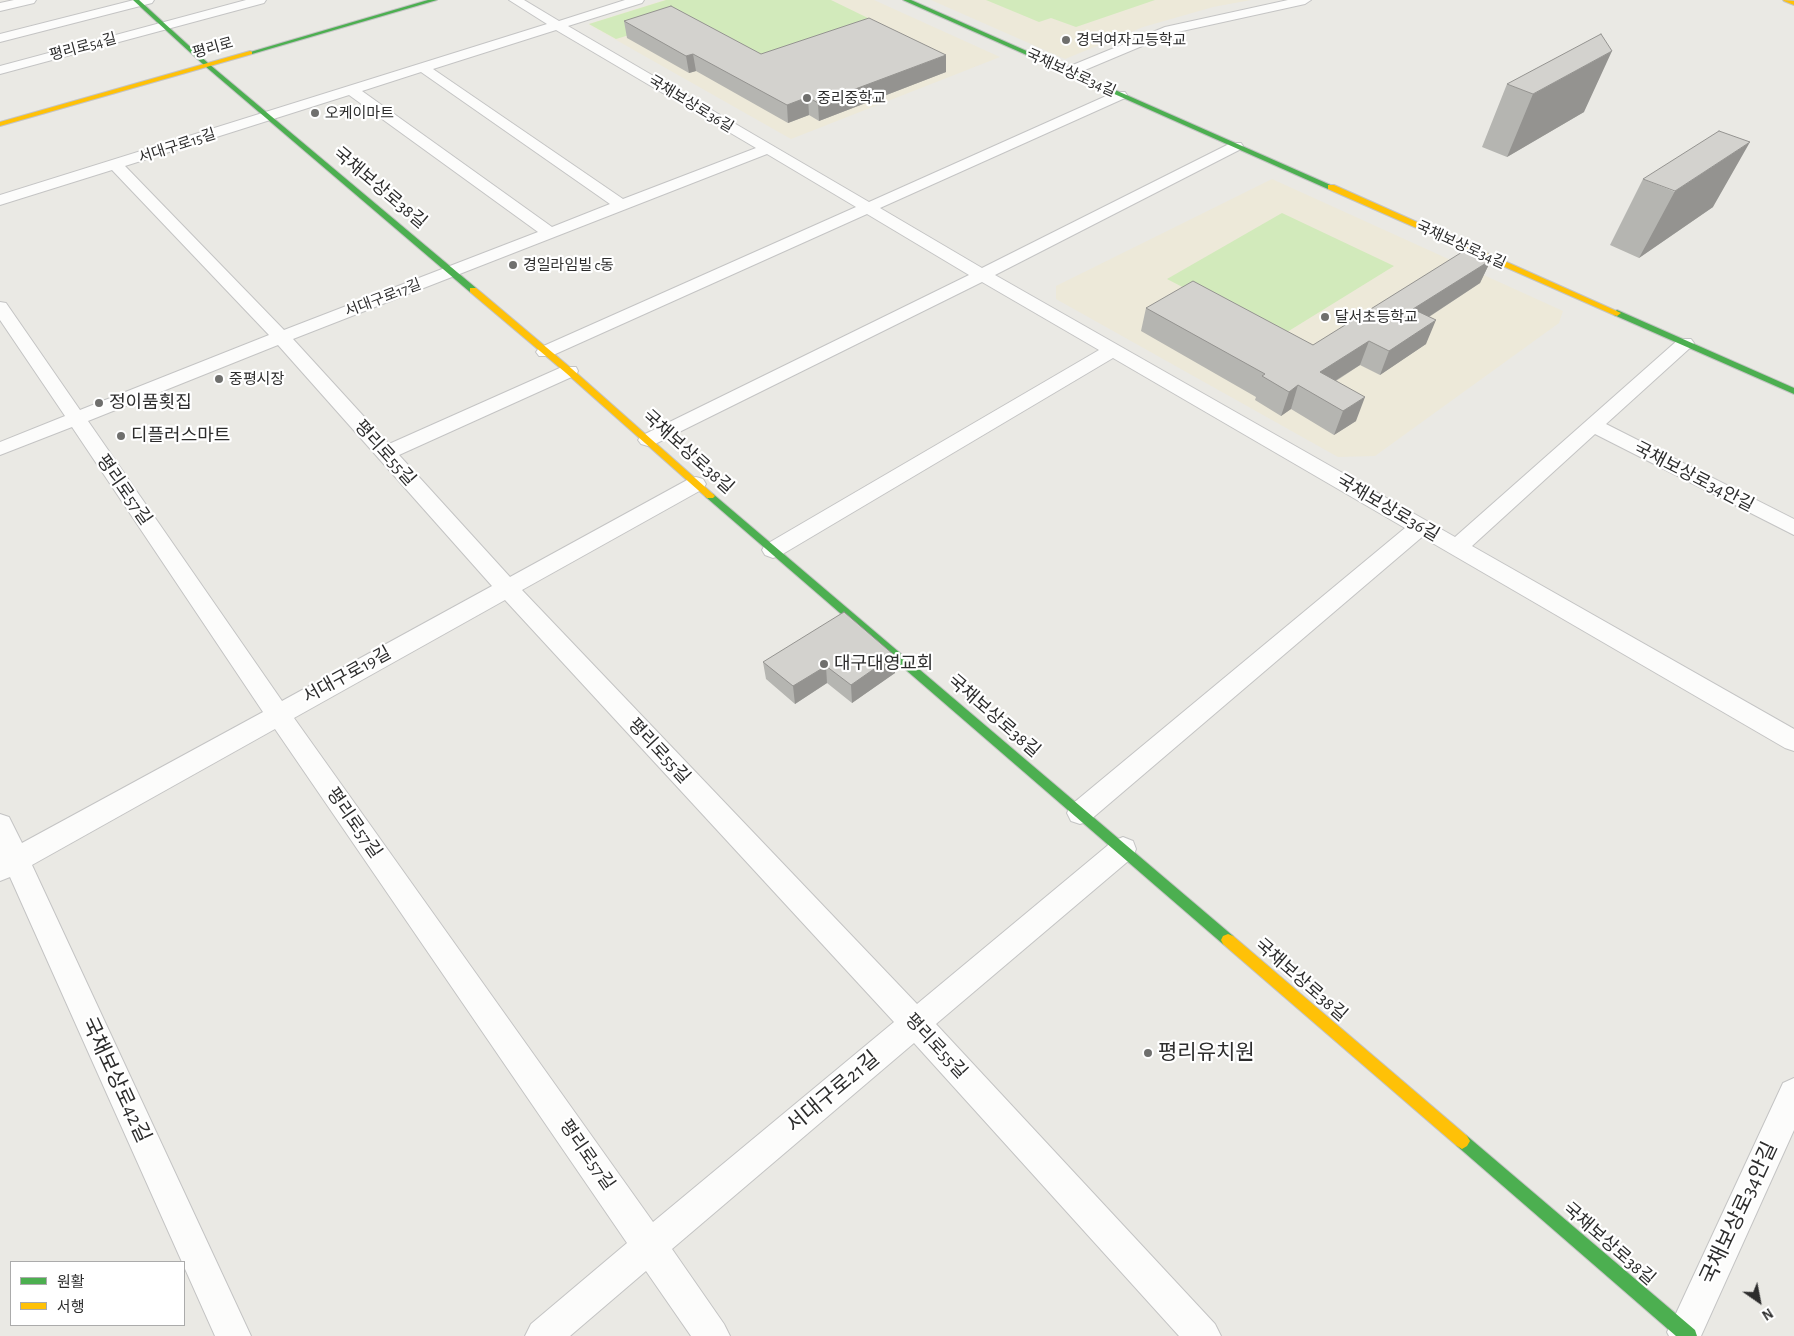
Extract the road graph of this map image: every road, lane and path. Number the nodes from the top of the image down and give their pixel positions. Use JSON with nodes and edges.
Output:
{"nodes":[{"id":1,"x":30,"y":0,"type":"edge"},
{"id":2,"x":260,"y":0,"type":"edge"},
{"id":3,"x":434,"y":0,"type":"edge"},
{"id":4,"x":515,"y":0,"type":"edge"},
{"id":5,"x":638,"y":0,"type":"edge"},
{"id":6,"x":906,"y":0,"type":"edge"},
{"id":7,"x":1305,"y":0,"type":"edge"},
{"id":8,"x":1786,"y":0,"type":"edge"},
{"id":9,"x":141,"y":1,"type":"edge"},
{"id":10,"x":1794,"y":3,"type":"edge"},
{"id":11,"x":0,"y":7,"type":"edge"},
{"id":12,"x":558,"y":24,"type":"junction"},
{"id":13,"x":165,"y":25,"type":"junction"},
{"id":14,"x":0,"y":38,"type":"edge"},
{"id":15,"x":207,"y":65,"type":"junction"},
{"id":16,"x":425,"y":68,"type":"junction"},
{"id":17,"x":0,"y":70,"type":"edge"},
{"id":18,"x":1068,"y":72,"type":"junction"},
{"id":19,"x":353,"y":90,"type":"junction"},
{"id":20,"x":1120,"y":95,"type":"junction"},
{"id":21,"x":269,"y":116,"type":"junction"},
{"id":22,"x":0,"y":124,"type":"edge"},
{"id":23,"x":1236,"y":146,"type":"junction"},
{"id":24,"x":767,"y":150,"type":"junction"},
{"id":25,"x":116,"y":165,"type":"junction"},
{"id":26,"x":0,"y":200,"type":"edge"},
{"id":27,"x":621,"y":206,"type":"junction"},
{"id":28,"x":867,"y":208,"type":"junction"},
{"id":29,"x":550,"y":233,"type":"junction"},
{"id":30,"x":451,"y":271,"type":"junction"},
{"id":31,"x":982,"y":276,"type":"junction"},
{"id":32,"x":0,"y":307,"type":"edge"},
{"id":33,"x":281,"y":337,"type":"junction"},
{"id":34,"x":1685,"y":343,"type":"junction"},
{"id":35,"x":1111,"y":351,"type":"junction"},
{"id":36,"x":545,"y":352,"type":"junction"},
{"id":37,"x":569,"y":371,"type":"junction"},
{"id":38,"x":1794,"y":391,"type":"edge"},
{"id":39,"x":75,"y":419,"type":"junction"},
{"id":40,"x":1594,"y":426,"type":"junction"},
{"id":41,"x":648,"y":440,"type":"junction"},
{"id":42,"x":0,"y":449,"type":"edge"},
{"id":43,"x":386,"y":454,"type":"junction"},
{"id":44,"x":696,"y":484,"type":"junction"},
{"id":45,"x":1421,"y":526,"type":"junction"},
{"id":46,"x":1794,"y":528,"type":"edge"},
{"id":47,"x":1457,"y":547,"type":"junction"},
{"id":48,"x":773,"y":550,"type":"junction"},
{"id":49,"x":506,"y":587,"type":"junction"},
{"id":50,"x":278,"y":713,"type":"junction"},
{"id":51,"x":1794,"y":741,"type":"edge"},
{"id":52,"x":1080,"y":813,"type":"junction"},
{"id":53,"x":0,"y":825,"type":"edge"},
{"id":54,"x":1123,"y":849,"type":"junction"},
{"id":55,"x":8,"y":864,"type":"edge"},
{"id":56,"x":915,"y":1023,"type":"junction"},
{"id":57,"x":1794,"y":1094,"type":"edge"},
{"id":58,"x":651,"y":1246,"type":"junction"},
{"id":59,"x":1687,"y":1334,"type":"edge"},
{"id":60,"x":233,"y":1336,"type":"edge"},
{"id":61,"x":543,"y":1336,"type":"edge"},
{"id":62,"x":712,"y":1336,"type":"edge"},
{"id":63,"x":1203,"y":1336,"type":"edge"}],
"edges":[{"from":1,"to":11,"type":"street"},
{"from":2,"to":13,"type":"street","name":"평리로54길"},
{"from":3,"to":15,"type":"street","name":"평리로"},
{"from":4,"to":12,"type":"street","name":"국채보상로36길"},
{"from":5,"to":12,"type":"street","name":"서대구로15길"},
{"from":6,"to":18,"type":"street","name":"국채보상로34길"},
{"from":7,"to":18,"type":"street"},
{"from":8,"to":10,"type":"street"},
{"from":9,"to":13,"type":"street"},
{"from":9,"to":14,"type":"street"},
{"from":12,"to":16,"type":"street","name":"서대구로15길"},
{"from":12,"to":24,"type":"street","name":"국채보상로36길"},
{"from":13,"to":15,"type":"street"},
{"from":13,"to":17,"type":"street","name":"평리로54길"},
{"from":15,"to":21,"type":"street","name":"국채보상로38길"},
{"from":15,"to":22,"type":"street","name":"평리로"},
{"from":16,"to":19,"type":"street","name":"서대구로15길"},
{"from":16,"to":27,"type":"street"},
{"from":18,"to":20,"type":"street","name":"국채보상로34길"},
{"from":19,"to":21,"type":"street","name":"서대구로15길"},
{"from":19,"to":29,"type":"street"},
{"from":20,"to":23,"type":"street","name":"국채보상로34길"},
{"from":20,"to":28,"type":"street"},
{"from":21,"to":25,"type":"street","name":"서대구로15길"},
{"from":21,"to":30,"type":"street","name":"국채보상로38길"},
{"from":23,"to":31,"type":"street"},
{"from":23,"to":34,"type":"street","name":"국채보상로34길"},
{"from":24,"to":27,"type":"street","name":"서대구로17길"},
{"from":24,"to":28,"type":"street","name":"국채보상로36길"},
{"from":25,"to":26,"type":"street","name":"서대구로15길"},
{"from":25,"to":33,"type":"street","name":"평리로55길"},
{"from":27,"to":29,"type":"street","name":"서대구로17길"},
{"from":28,"to":31,"type":"street","name":"국채보상로36길"},
{"from":28,"to":36,"type":"street"},
{"from":29,"to":30,"type":"street","name":"서대구로17길"},
{"from":30,"to":33,"type":"street","name":"서대구로17길"},
{"from":30,"to":36,"type":"street","name":"국채보상로38길"},
{"from":31,"to":35,"type":"street","name":"국채보상로36길"},
{"from":31,"to":41,"type":"street"},
{"from":32,"to":39,"type":"street","name":"평리로57길"},
{"from":33,"to":39,"type":"street","name":"서대구로17길"},
{"from":33,"to":43,"type":"street","name":"평리로55길"},
{"from":34,"to":38,"type":"street","name":"국채보상로34길"},
{"from":34,"to":40,"type":"street"},
{"from":35,"to":45,"type":"street","name":"국채보상로36길"},
{"from":35,"to":48,"type":"street"},
{"from":36,"to":37,"type":"street","name":"국채보상로38길"},
{"from":37,"to":41,"type":"street","name":"국채보상로38길"},
{"from":37,"to":43,"type":"street"},
{"from":39,"to":42,"type":"street","name":"서대구로17길"},
{"from":39,"to":50,"type":"street","name":"평리로57길"},
{"from":40,"to":46,"type":"street","name":"국채보상로34안길"},
{"from":40,"to":47,"type":"street"},
{"from":41,"to":44,"type":"street","name":"국채보상로38길"},
{"from":43,"to":49,"type":"street","name":"평리로55길"},
{"from":44,"to":48,"type":"street","name":"국채보상로38길"},
{"from":44,"to":49,"type":"street","name":"서대구로19길"},
{"from":45,"to":47,"type":"street","name":"국채보상로36길"},
{"from":45,"to":52,"type":"street"},
{"from":47,"to":51,"type":"street","name":"국채보상로36길"},
{"from":48,"to":52,"type":"street","name":"국채보상로38길"},
{"from":49,"to":50,"type":"street","name":"서대구로19길"},
{"from":49,"to":56,"type":"street","name":"평리로55길"},
{"from":50,"to":55,"type":"street","name":"서대구로19길"},
{"from":50,"to":58,"type":"street","name":"평리로57길"},
{"from":52,"to":54,"type":"street","name":"국채보상로38길"},
{"from":53,"to":55,"type":"street","name":"국채보상로42길"},
{"from":54,"to":56,"type":"street","name":"서대구로21길"},
{"from":54,"to":59,"type":"street","name":"국채보상로38길"},
{"from":55,"to":60,"type":"street","name":"국채보상로42길"},
{"from":56,"to":58,"type":"street","name":"서대구로21길"},
{"from":56,"to":63,"type":"street","name":"평리로55길"},
{"from":57,"to":59,"type":"street","name":"국채보상로34안길"},
{"from":58,"to":61,"type":"street","name":"서대구로21길"},
{"from":58,"to":62,"type":"street","name":"평리로57길"}]}
